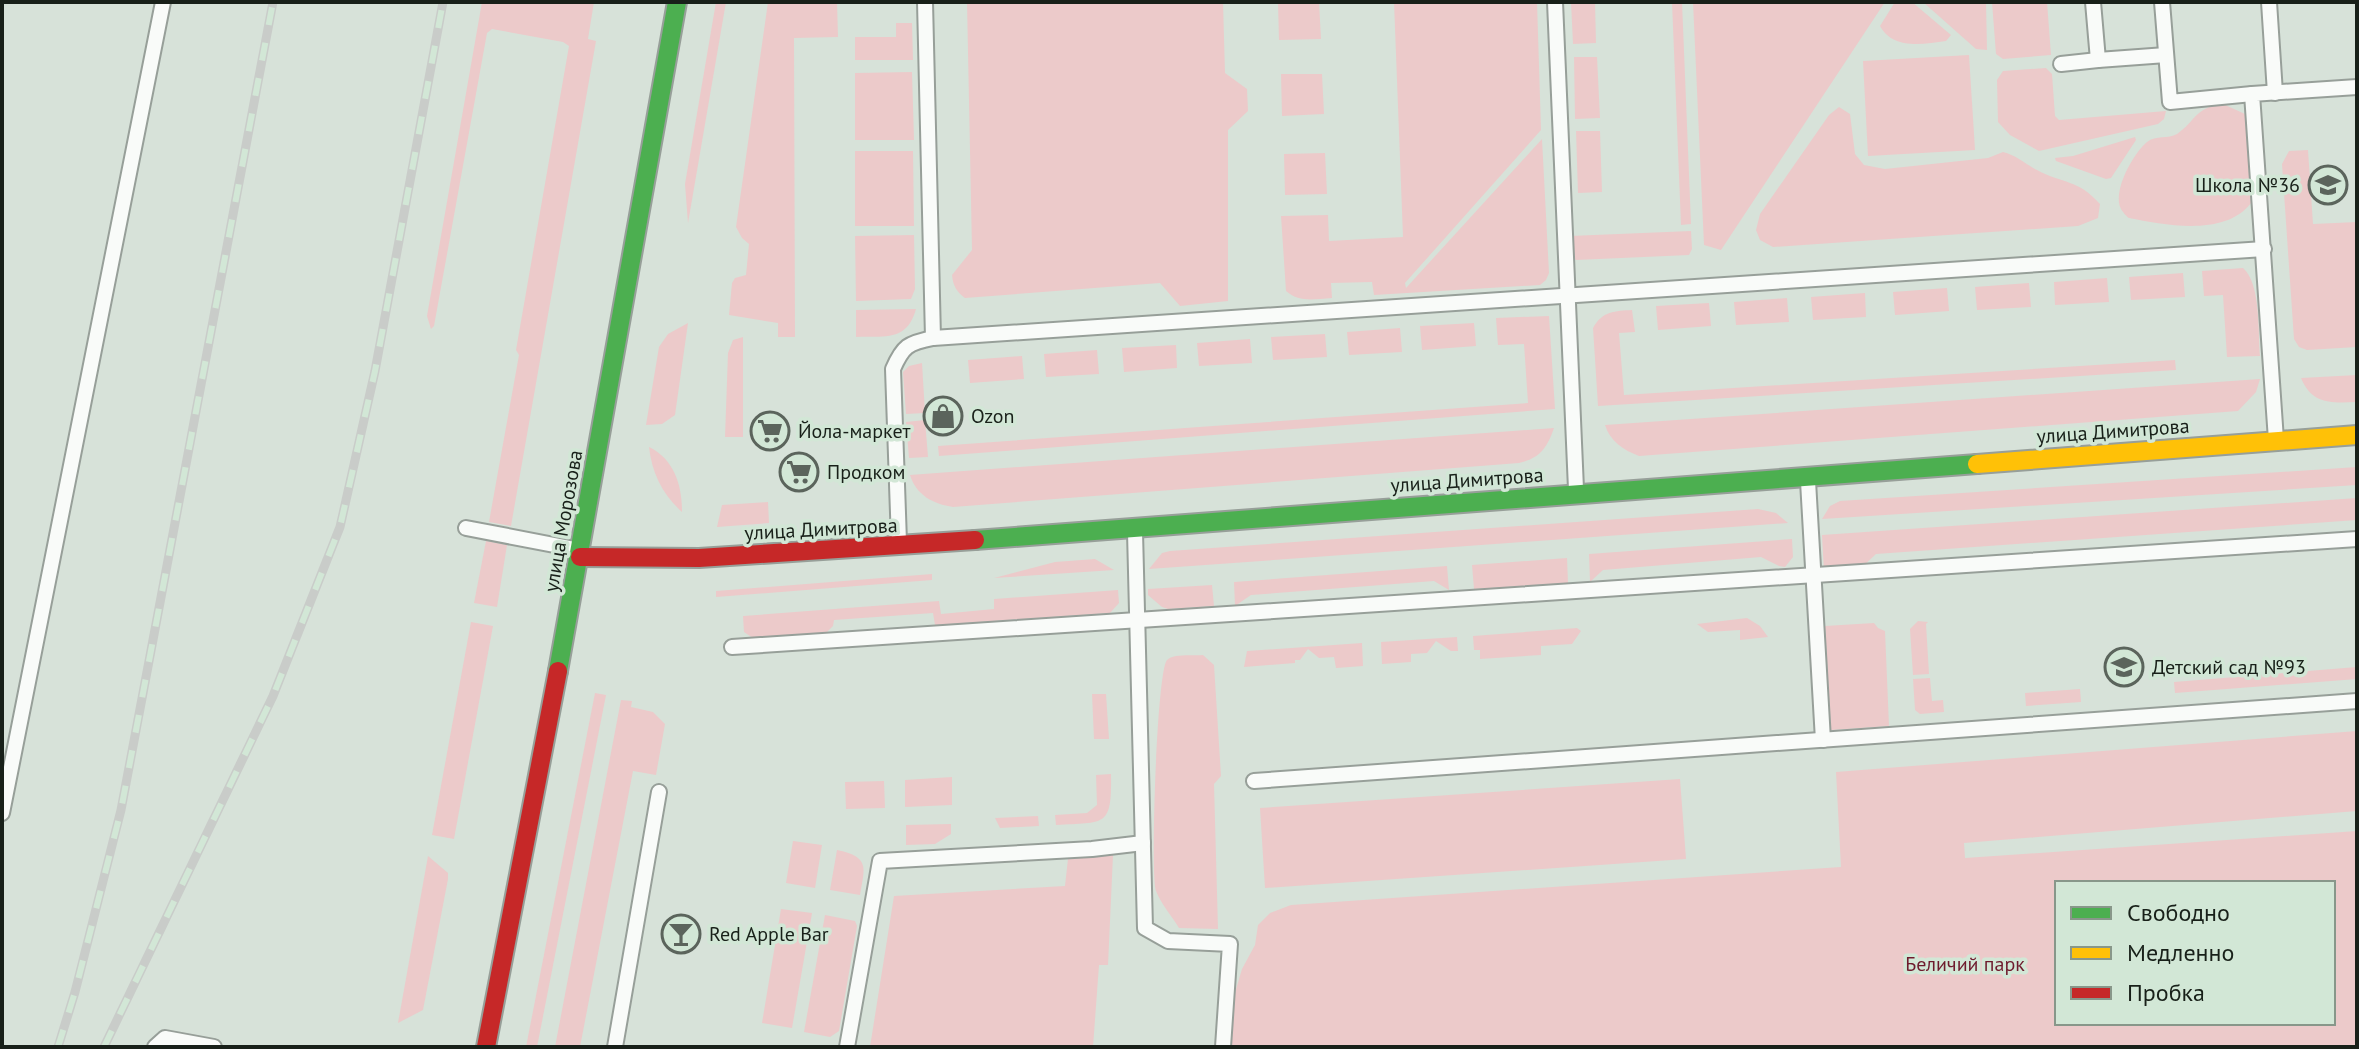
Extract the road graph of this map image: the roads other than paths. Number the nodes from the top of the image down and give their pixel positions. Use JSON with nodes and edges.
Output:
{"nodes":[{"id":1,"x":163,"y":2,"type":"edge"},
{"id":2,"x":677,"y":2,"type":"edge"},
{"id":3,"x":925,"y":2,"type":"edge"},
{"id":4,"x":1555,"y":2,"type":"edge"},
{"id":5,"x":2093,"y":2,"type":"edge"},
{"id":6,"x":2162,"y":2,"type":"edge"},
{"id":7,"x":2269,"y":2,"type":"edge"},
{"id":8,"x":2166,"y":55,"type":"junction"},
{"id":9,"x":2098,"y":60,"type":"junction"},
{"id":10,"x":2061,"y":64,"type":"dead end"},
{"id":11,"x":2357,"y":87,"type":"edge"},
{"id":12,"x":2275,"y":93,"type":"junction"},
{"id":13,"x":2252,"y":94,"type":"junction"},
{"id":14,"x":2264,"y":249,"type":"junction"},
{"id":15,"x":1567,"y":296,"type":"junction"},
{"id":16,"x":933,"y":338,"type":"junction"},
{"id":17,"x":2357,"y":435,"type":"edge"},
{"id":18,"x":2276,"y":441,"type":"junction"},
{"id":19,"x":1808,"y":476,"type":"junction"},
{"id":20,"x":1576,"y":494,"type":"junction"},
{"id":21,"x":1135,"y":527,"type":"junction"},
{"id":22,"x":466,"y":528,"type":"dead end"},
{"id":23,"x":2357,"y":539,"type":"edge"},
{"id":24,"x":899,"y":546,"type":"junction"},
{"id":25,"x":580,"y":554,"type":"junction"},
{"id":26,"x":1813,"y":577,"type":"junction"},
{"id":27,"x":1138,"y":621,"type":"junction"},
{"id":28,"x":732,"y":647,"type":"dead end"},
{"id":29,"x":2357,"y":701,"type":"edge"},
{"id":30,"x":1823,"y":740,"type":"junction"},
{"id":31,"x":1254,"y":781,"type":"dead end"},
{"id":32,"x":659,"y":792,"type":"dead end"},
{"id":33,"x":2,"y":813,"type":"edge"},
{"id":34,"x":1143,"y":843,"type":"junction"},
{"id":35,"x":155,"y":1047,"type":"edge"},
{"id":36,"x":214,"y":1047,"type":"edge"},
{"id":37,"x":486,"y":1047,"type":"edge"},
{"id":38,"x":615,"y":1047,"type":"edge"},
{"id":39,"x":847,"y":1047,"type":"edge"},
{"id":40,"x":1223,"y":1047,"type":"edge"}],
"edges":[{"from":1,"to":33,"type":"lane"},
{"from":2,"to":25,"type":"street","name":"улица Морозова"},
{"from":3,"to":16,"type":"lane"},
{"from":4,"to":15,"type":"lane"},
{"from":5,"to":9,"type":"lane"},
{"from":6,"to":8,"type":"lane"},
{"from":7,"to":12,"type":"lane"},
{"from":8,"to":9,"type":"lane"},
{"from":8,"to":13,"type":"lane"},
{"from":9,"to":10,"type":"lane"},
{"from":11,"to":12,"type":"lane"},
{"from":12,"to":13,"type":"lane"},
{"from":13,"to":14,"type":"lane"},
{"from":14,"to":15,"type":"lane"},
{"from":14,"to":18,"type":"lane"},
{"from":15,"to":16,"type":"lane"},
{"from":15,"to":20,"type":"lane"},
{"from":16,"to":24,"type":"lane"},
{"from":17,"to":18,"type":"street","name":"улица Димитрова"},
{"from":18,"to":19,"type":"street","name":"улица Димитрова"},
{"from":19,"to":20,"type":"street","name":"улица Димитрова"},
{"from":19,"to":26,"type":"lane"},
{"from":20,"to":21,"type":"street","name":"улица Димитрова"},
{"from":21,"to":24,"type":"street","name":"улица Димитрова"},
{"from":21,"to":27,"type":"lane"},
{"from":22,"to":25,"type":"lane"},
{"from":23,"to":26,"type":"lane"},
{"from":24,"to":25,"type":"street","name":"улица Димитрова"},
{"from":25,"to":37,"type":"street","name":"улица Морозова"},
{"from":26,"to":27,"type":"lane"},
{"from":26,"to":30,"type":"lane"},
{"from":27,"to":28,"type":"lane"},
{"from":27,"to":34,"type":"lane"},
{"from":29,"to":30,"type":"lane"},
{"from":30,"to":31,"type":"lane"},
{"from":32,"to":38,"type":"lane"},
{"from":34,"to":39,"type":"lane"},
{"from":34,"to":40,"type":"lane"},
{"from":35,"to":36,"type":"lane"}]}
